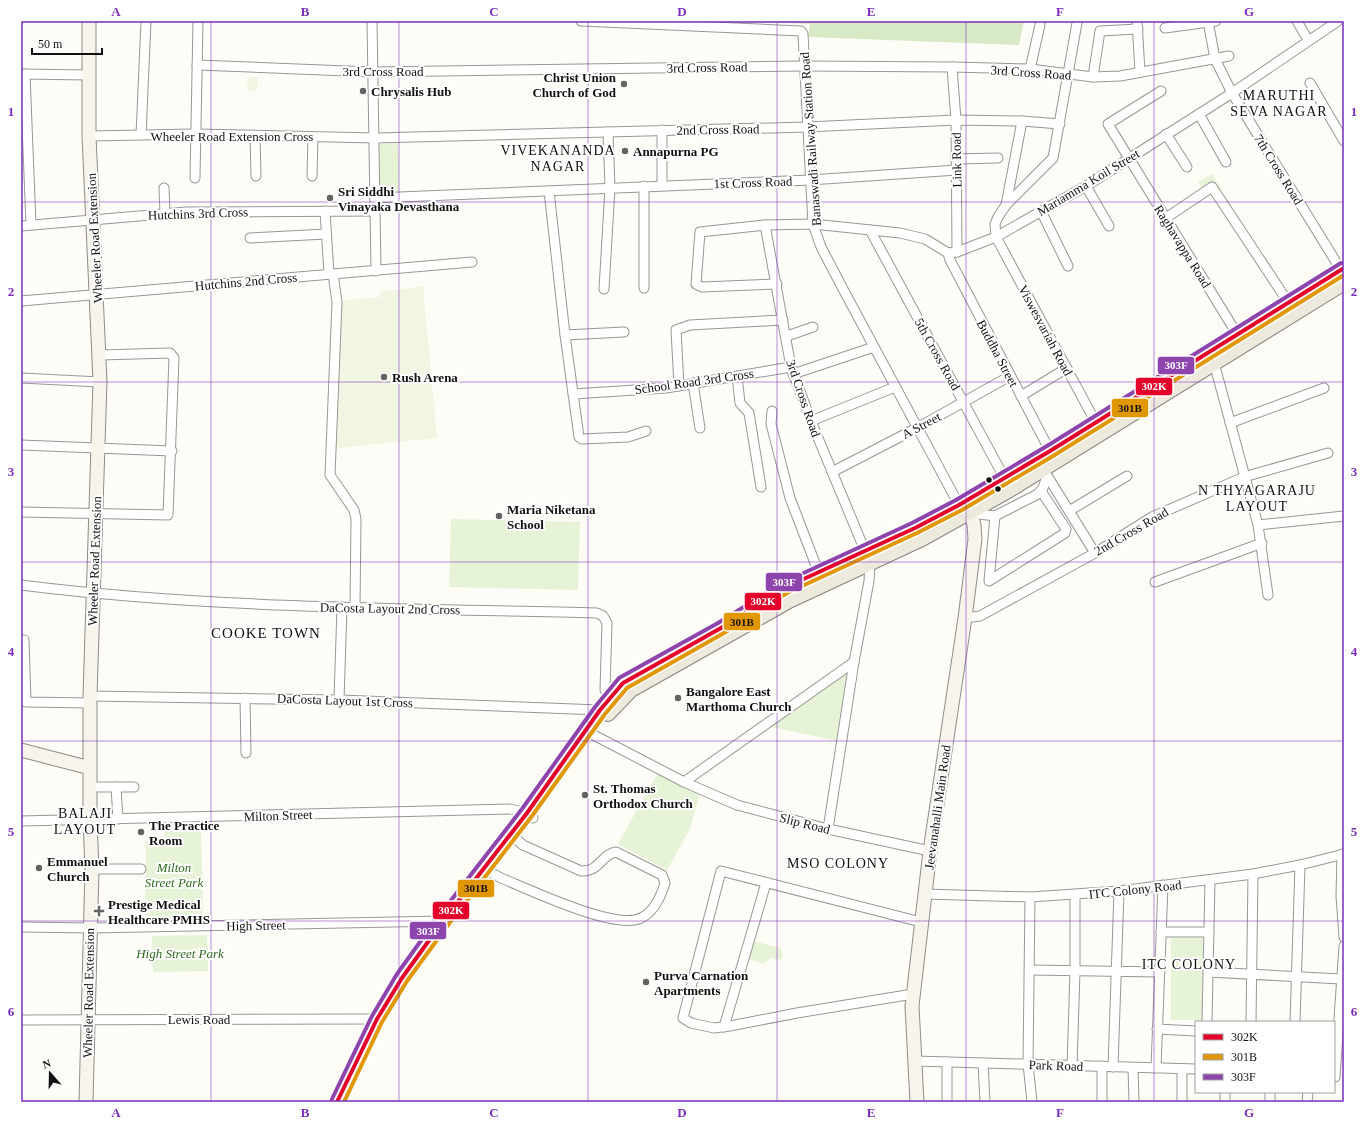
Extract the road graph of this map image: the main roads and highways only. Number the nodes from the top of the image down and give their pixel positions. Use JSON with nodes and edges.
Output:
{"nodes":[{"id":1,"x":1343,"y":274,"type":"edge"},
{"id":2,"x":1212,"y":357,"type":"junction"},
{"id":3,"x":965,"y":509,"type":"junction"},
{"id":4,"x":530,"y":816,"type":"junction"},
{"id":5,"x":337,"y":1102,"type":"edge"},
{"id":6,"x":346,"y":1102,"type":"edge"}],
"edges":[{"from":1,"to":2,"type":"main road"},
{"from":1,"to":2,"type":"main road"},
{"from":2,"to":3,"type":"main road"},
{"from":2,"to":3,"type":"main road"},
{"from":3,"to":4,"type":"main road"},
{"from":4,"to":5,"type":"main road"},
{"from":4,"to":6,"type":"main road"}]}
